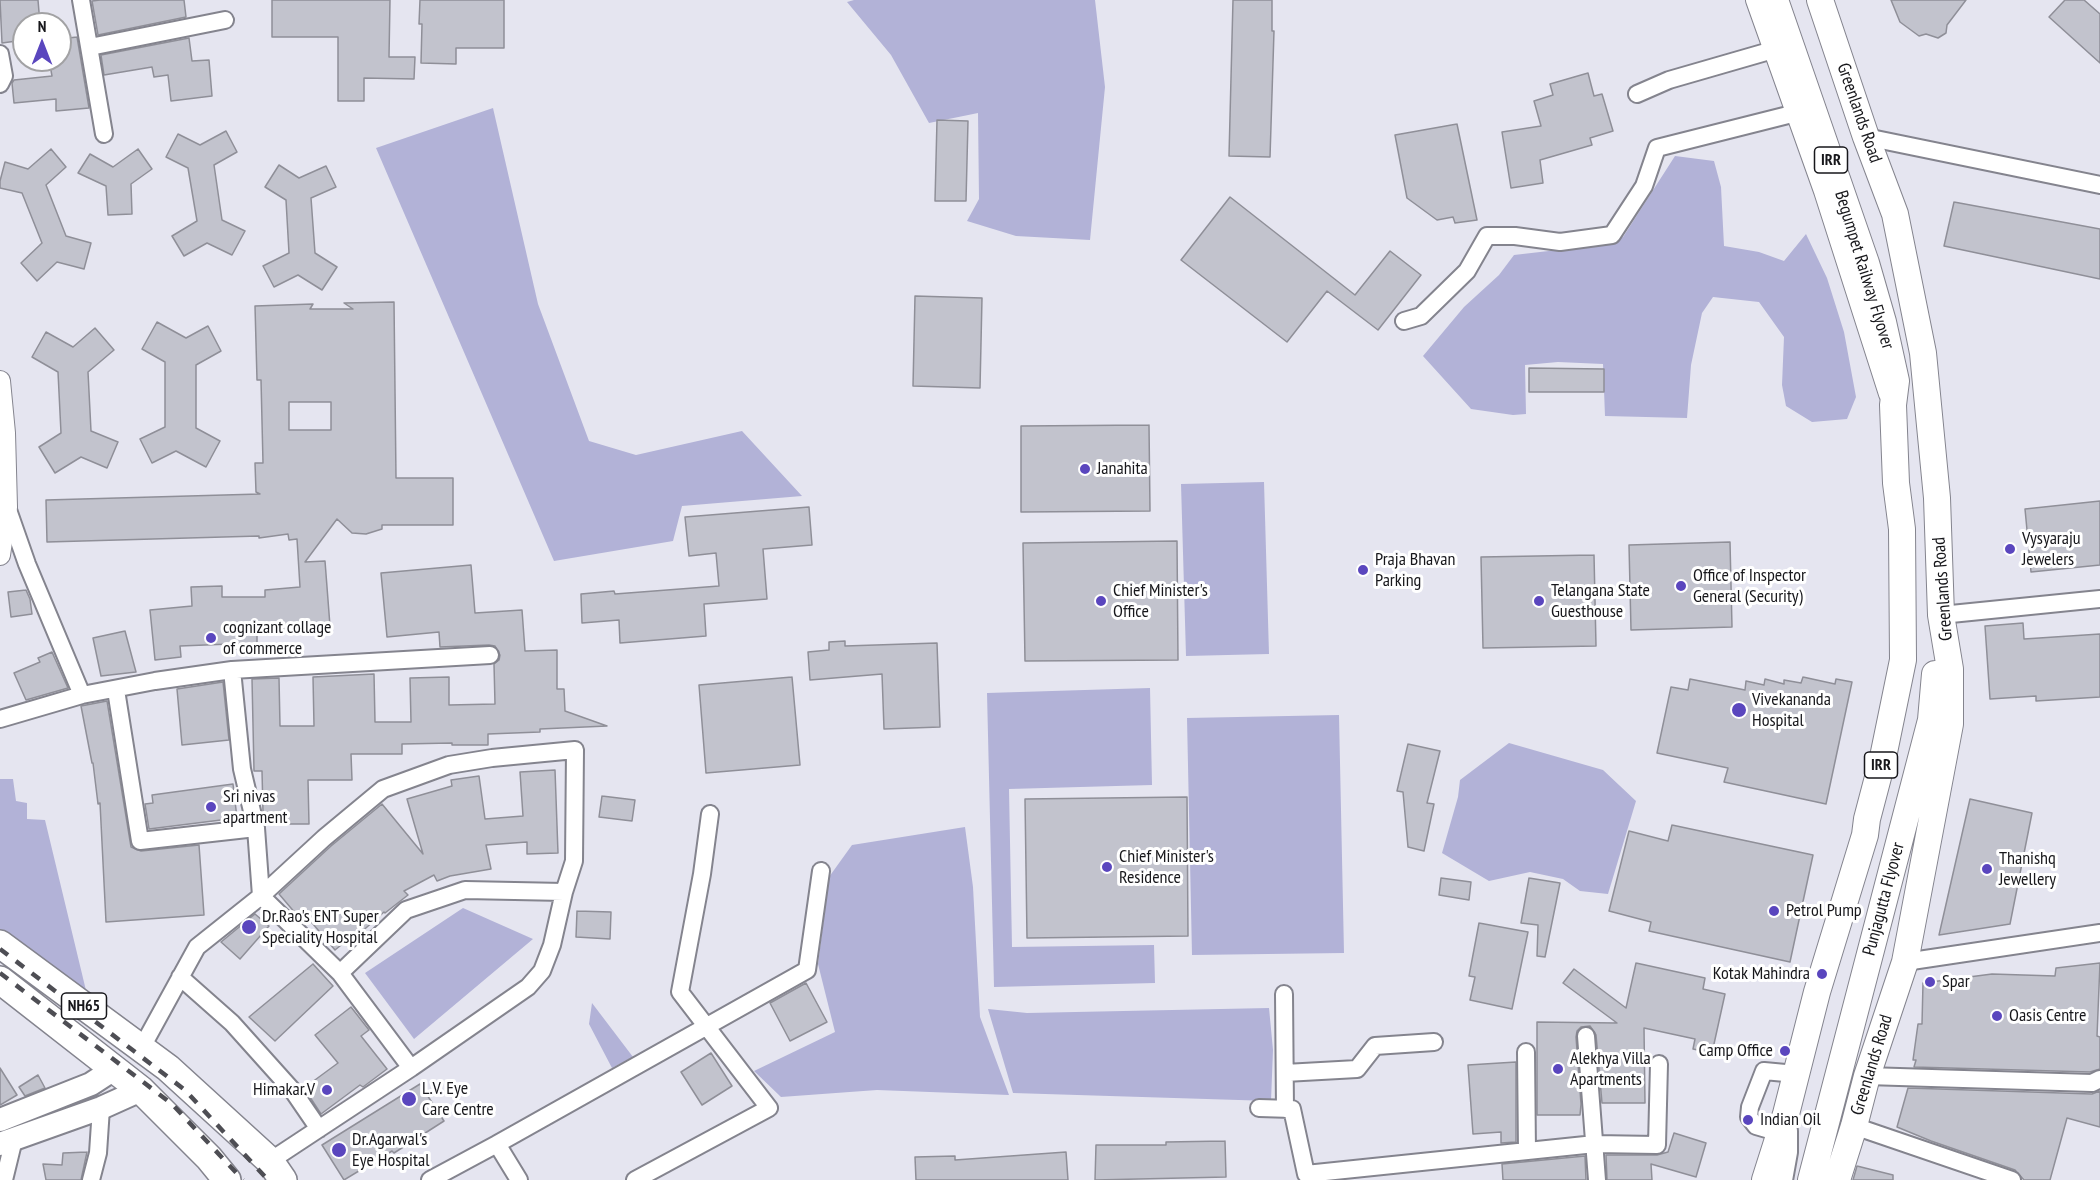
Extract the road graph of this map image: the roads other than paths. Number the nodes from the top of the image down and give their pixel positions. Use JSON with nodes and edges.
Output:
{"nodes":[{"id":1,"x":81,"y":0,"type":"edge"},
{"id":2,"x":1756,"y":0,"type":"edge"},
{"id":3,"x":1775,"y":0,"type":"edge"},
{"id":4,"x":1820,"y":0,"type":"edge"},
{"id":5,"x":225,"y":20,"type":"dead end"},
{"id":6,"x":90,"y":47,"type":"junction"},
{"id":7,"x":1773,"y":50,"type":"junction"},
{"id":8,"x":0,"y":54,"type":"edge"},
{"id":9,"x":0,"y":84,"type":"edge"},
{"id":10,"x":1637,"y":94,"type":"dead end"},
{"id":11,"x":1796,"y":113,"type":"junction"},
{"id":12,"x":104,"y":134,"type":"dead end"},
{"id":13,"x":1866,"y":136,"type":"junction"},
{"id":14,"x":2100,"y":185,"type":"edge"},
{"id":15,"x":1404,"y":321,"type":"dead end"},
{"id":16,"x":0,"y":381,"type":"edge"},
{"id":17,"x":1893,"y":405,"type":"junction"},
{"id":18,"x":7,"y":507,"type":"junction"},
{"id":19,"x":0,"y":555,"type":"edge"},
{"id":20,"x":2100,"y":599,"type":"edge"},
{"id":21,"x":1941,"y":615,"type":"junction"},
{"id":22,"x":490,"y":655,"type":"dead end"},
{"id":23,"x":231,"y":670,"type":"junction"},
{"id":24,"x":116,"y":690,"type":"junction"},
{"id":25,"x":82,"y":695,"type":"junction"},
{"id":26,"x":0,"y":719,"type":"edge"},
{"id":27,"x":710,"y":814,"type":"dead end"},
{"id":28,"x":256,"y":828,"type":"junction"},
{"id":29,"x":821,"y":871,"type":"dead end"},
{"id":30,"x":564,"y":892,"type":"junction"},
{"id":31,"x":261,"y":896,"type":"junction"},
{"id":32,"x":2100,"y":933,"type":"edge"},
{"id":33,"x":0,"y":944,"type":"edge"},
{"id":34,"x":1905,"y":962,"type":"junction"},
{"id":35,"x":340,"y":973,"type":"junction"},
{"id":36,"x":180,"y":977,"type":"junction"},
{"id":37,"x":0,"y":981,"type":"edge"},
{"id":38,"x":1284,"y":994,"type":"dead end"},
{"id":39,"x":707,"y":1027,"type":"junction"},
{"id":40,"x":1586,"y":1036,"type":"dead end"},
{"id":41,"x":1434,"y":1042,"type":"dead end"},
{"id":42,"x":141,"y":1049,"type":"junction"},
{"id":43,"x":1526,"y":1052,"type":"dead end"},
{"id":44,"x":1659,"y":1064,"type":"dead end"},
{"id":45,"x":411,"y":1068,"type":"junction"},
{"id":46,"x":114,"y":1070,"type":"junction"},
{"id":47,"x":1285,"y":1073,"type":"junction"},
{"id":48,"x":1796,"y":1074,"type":"junction"},
{"id":49,"x":1867,"y":1076,"type":"junction"},
{"id":50,"x":2100,"y":1079,"type":"edge"},
{"id":51,"x":141,"y":1090,"type":"junction"},
{"id":52,"x":101,"y":1108,"type":"junction"},
{"id":53,"x":1259,"y":1108,"type":"dead end"},
{"id":54,"x":1285,"y":1109,"type":"junction"},
{"id":55,"x":0,"y":1120,"type":"edge"},
{"id":56,"x":1783,"y":1124,"type":"junction"},
{"id":57,"x":1854,"y":1126,"type":"junction"},
{"id":58,"x":319,"y":1129,"type":"junction"},
{"id":59,"x":7,"y":1142,"type":"edge"},
{"id":60,"x":497,"y":1144,"type":"junction"},
{"id":61,"x":1595,"y":1144,"type":"junction"},
{"id":62,"x":1527,"y":1151,"type":"junction"},
{"id":63,"x":276,"y":1171,"type":"edge"},
{"id":64,"x":1308,"y":1177,"type":"edge"},
{"id":65,"x":645,"y":1178,"type":"edge"},
{"id":66,"x":4,"y":1180,"type":"edge"},
{"id":67,"x":91,"y":1180,"type":"edge"},
{"id":68,"x":227,"y":1180,"type":"edge"},
{"id":69,"x":429,"y":1180,"type":"edge"},
{"id":70,"x":519,"y":1180,"type":"edge"},
{"id":71,"x":1597,"y":1180,"type":"edge"},
{"id":72,"x":1765,"y":1180,"type":"edge"},
{"id":73,"x":1781,"y":1180,"type":"edge"},
{"id":74,"x":1811,"y":1180,"type":"edge"},
{"id":75,"x":1837,"y":1180,"type":"edge"},
{"id":76,"x":2012,"y":1180,"type":"edge"}],
"edges":[{"from":1,"to":6,"type":"street"},
{"from":2,"to":7,"type":"street","name":"Greenlands Road","number":"IRR"},
{"from":3,"to":17,"type":"main road","name":"Begumpet Railway Flyover","number":"IRR"},
{"from":4,"to":13,"type":"main road","name":"Greenlands Road","number":"IRR"},
{"from":5,"to":6,"type":"street"},
{"from":6,"to":12,"type":"street"},
{"from":7,"to":10,"type":"street"},
{"from":7,"to":11,"type":"street","name":"Greenlands Road","number":"IRR"},
{"from":8,"to":9,"type":"street"},
{"from":11,"to":15,"type":"street"},
{"from":11,"to":17,"type":"street","name":"Greenlands Road","number":"IRR"},
{"from":13,"to":14,"type":"street"},
{"from":13,"to":21,"type":"main road","name":"Greenlands Road","number":"IRR"},
{"from":16,"to":18,"type":"street"},
{"from":17,"to":48,"type":"main road","name":"Greenlands Road","number":"IRR"},
{"from":18,"to":19,"type":"street"},
{"from":18,"to":25,"type":"street"},
{"from":20,"to":21,"type":"street"},
{"from":21,"to":34,"type":"main road","name":"Greenlands Road","number":"IRR"},
{"from":21,"to":74,"type":"main road","name":"Punjagutta Flyover","number":"IRR"},
{"from":22,"to":23,"type":"street"},
{"from":23,"to":24,"type":"street"},
{"from":23,"to":28,"type":"street"},
{"from":24,"to":25,"type":"street"},
{"from":24,"to":28,"type":"street"},
{"from":25,"to":26,"type":"street"},
{"from":27,"to":39,"type":"street"},
{"from":28,"to":31,"type":"street"},
{"from":29,"to":39,"type":"street"},
{"from":30,"to":31,"type":"street"},
{"from":30,"to":35,"type":"street"},
{"from":30,"to":45,"type":"street"},
{"from":31,"to":35,"type":"street"},
{"from":31,"to":36,"type":"street"},
{"from":32,"to":34,"type":"street"},
{"from":33,"to":42,"type":"highway","number":"NH65"},
{"from":34,"to":49,"type":"main road","name":"Greenlands Road","number":"IRR"},
{"from":35,"to":45,"type":"street"},
{"from":36,"to":42,"type":"street"},
{"from":36,"to":58,"type":"street"},
{"from":37,"to":46,"type":"highway","number":"NH65"},
{"from":38,"to":47,"type":"street"},
{"from":39,"to":60,"type":"street"},
{"from":39,"to":65,"type":"street"},
{"from":40,"to":61,"type":"street"},
{"from":41,"to":47,"type":"street"},
{"from":42,"to":63,"type":"highway","number":"NH65"},
{"from":43,"to":62,"type":"street"},
{"from":44,"to":61,"type":"street"},
{"from":45,"to":58,"type":"street"},
{"from":46,"to":51,"type":"highway","number":"NH65"},
{"from":46,"to":55,"type":"main road"},
{"from":47,"to":54,"type":"street"},
{"from":48,"to":56,"type":"main road","name":"Greenlands Road","number":"IRR"},
{"from":48,"to":56,"type":"street"},
{"from":49,"to":50,"type":"street"},
{"from":49,"to":57,"type":"main road","name":"Greenlands Road","number":"IRR"},
{"from":51,"to":52,"type":"main road"},
{"from":51,"to":68,"type":"highway","number":"NH65"},
{"from":52,"to":59,"type":"main road"},
{"from":52,"to":67,"type":"street"},
{"from":53,"to":54,"type":"street"},
{"from":54,"to":64,"type":"street"},
{"from":56,"to":72,"type":"main road","name":"Greenlands Road","number":"IRR"},
{"from":56,"to":73,"type":"main road","name":"Greenlands Road","number":"IRR"},
{"from":57,"to":75,"type":"main road","name":"Greenlands Road","number":"IRR"},
{"from":57,"to":76,"type":"street"},
{"from":58,"to":63,"type":"street"},
{"from":59,"to":66,"type":"street"},
{"from":60,"to":69,"type":"street"},
{"from":60,"to":70,"type":"street"},
{"from":61,"to":62,"type":"street"},
{"from":61,"to":71,"type":"street"},
{"from":62,"to":64,"type":"street"}]}
